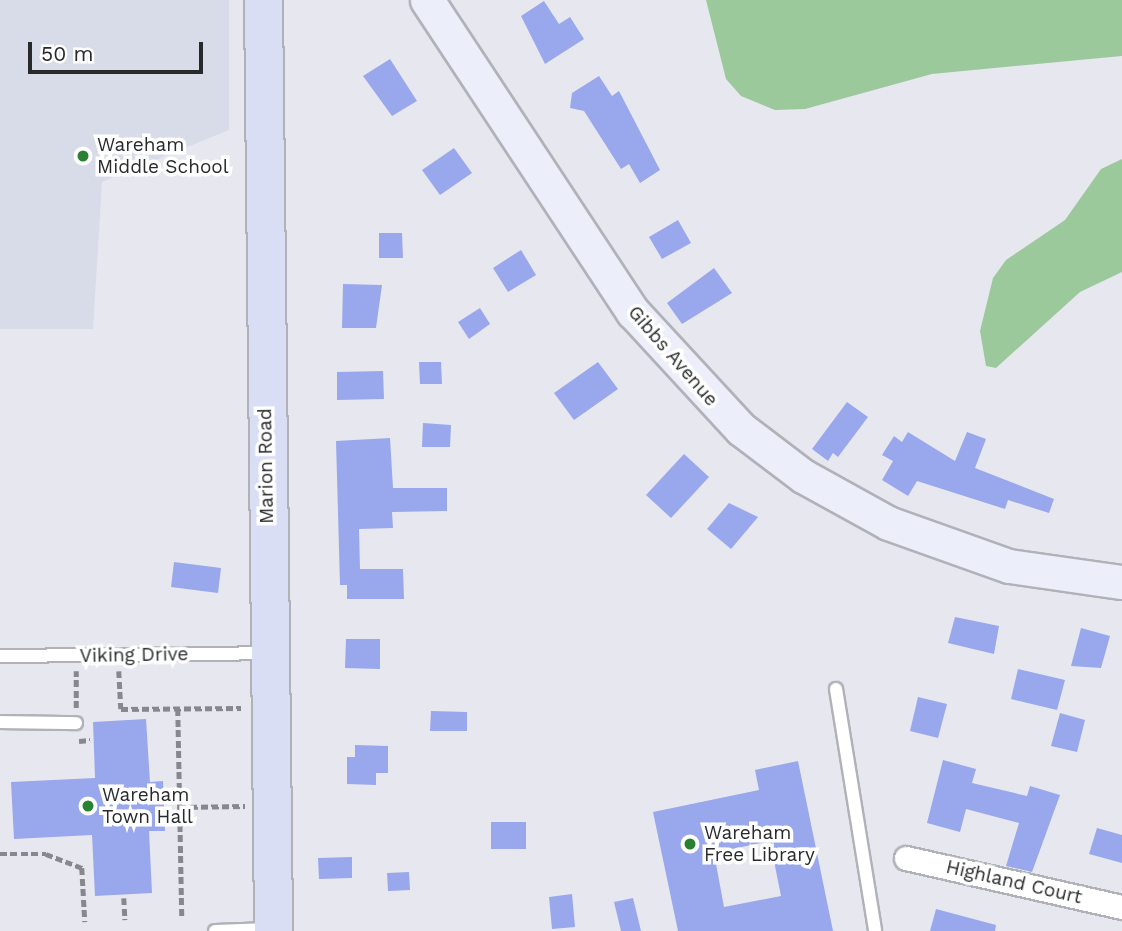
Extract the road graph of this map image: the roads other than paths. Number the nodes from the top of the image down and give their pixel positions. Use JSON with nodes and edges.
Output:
{"nodes":[{"id":1,"x":263,"y":0,"type":"edge"},
{"id":2,"x":427,"y":0,"type":"edge"},
{"id":3,"x":1122,"y":582,"type":"edge"},
{"id":4,"x":268,"y":653,"type":"junction"},
{"id":5,"x":0,"y":656,"type":"edge"},
{"id":6,"x":836,"y":689,"type":"dead end"},
{"id":7,"x":0,"y":722,"type":"edge"},
{"id":8,"x":76,"y":723,"type":"dead end"},
{"id":9,"x":906,"y":858,"type":"dead end"},
{"id":10,"x":1122,"y":907,"type":"edge"},
{"id":11,"x":273,"y":930,"type":"edge"},
{"id":12,"x":215,"y":931,"type":"edge"},
{"id":13,"x":875,"y":931,"type":"edge"}],
"edges":[{"from":1,"to":4,"type":"main road","name":"Marion Road"},
{"from":2,"to":3,"type":"main road","name":"Gibbs Avenue"},
{"from":4,"to":5,"type":"lane","name":"Viking Drive"},
{"from":4,"to":11,"type":"main road","name":"Marion Road"},
{"from":6,"to":13,"type":"lane"},
{"from":7,"to":8,"type":"lane"},
{"from":9,"to":10,"type":"street","name":"Highland Court"},
{"from":11,"to":12,"type":"lane"}]}
